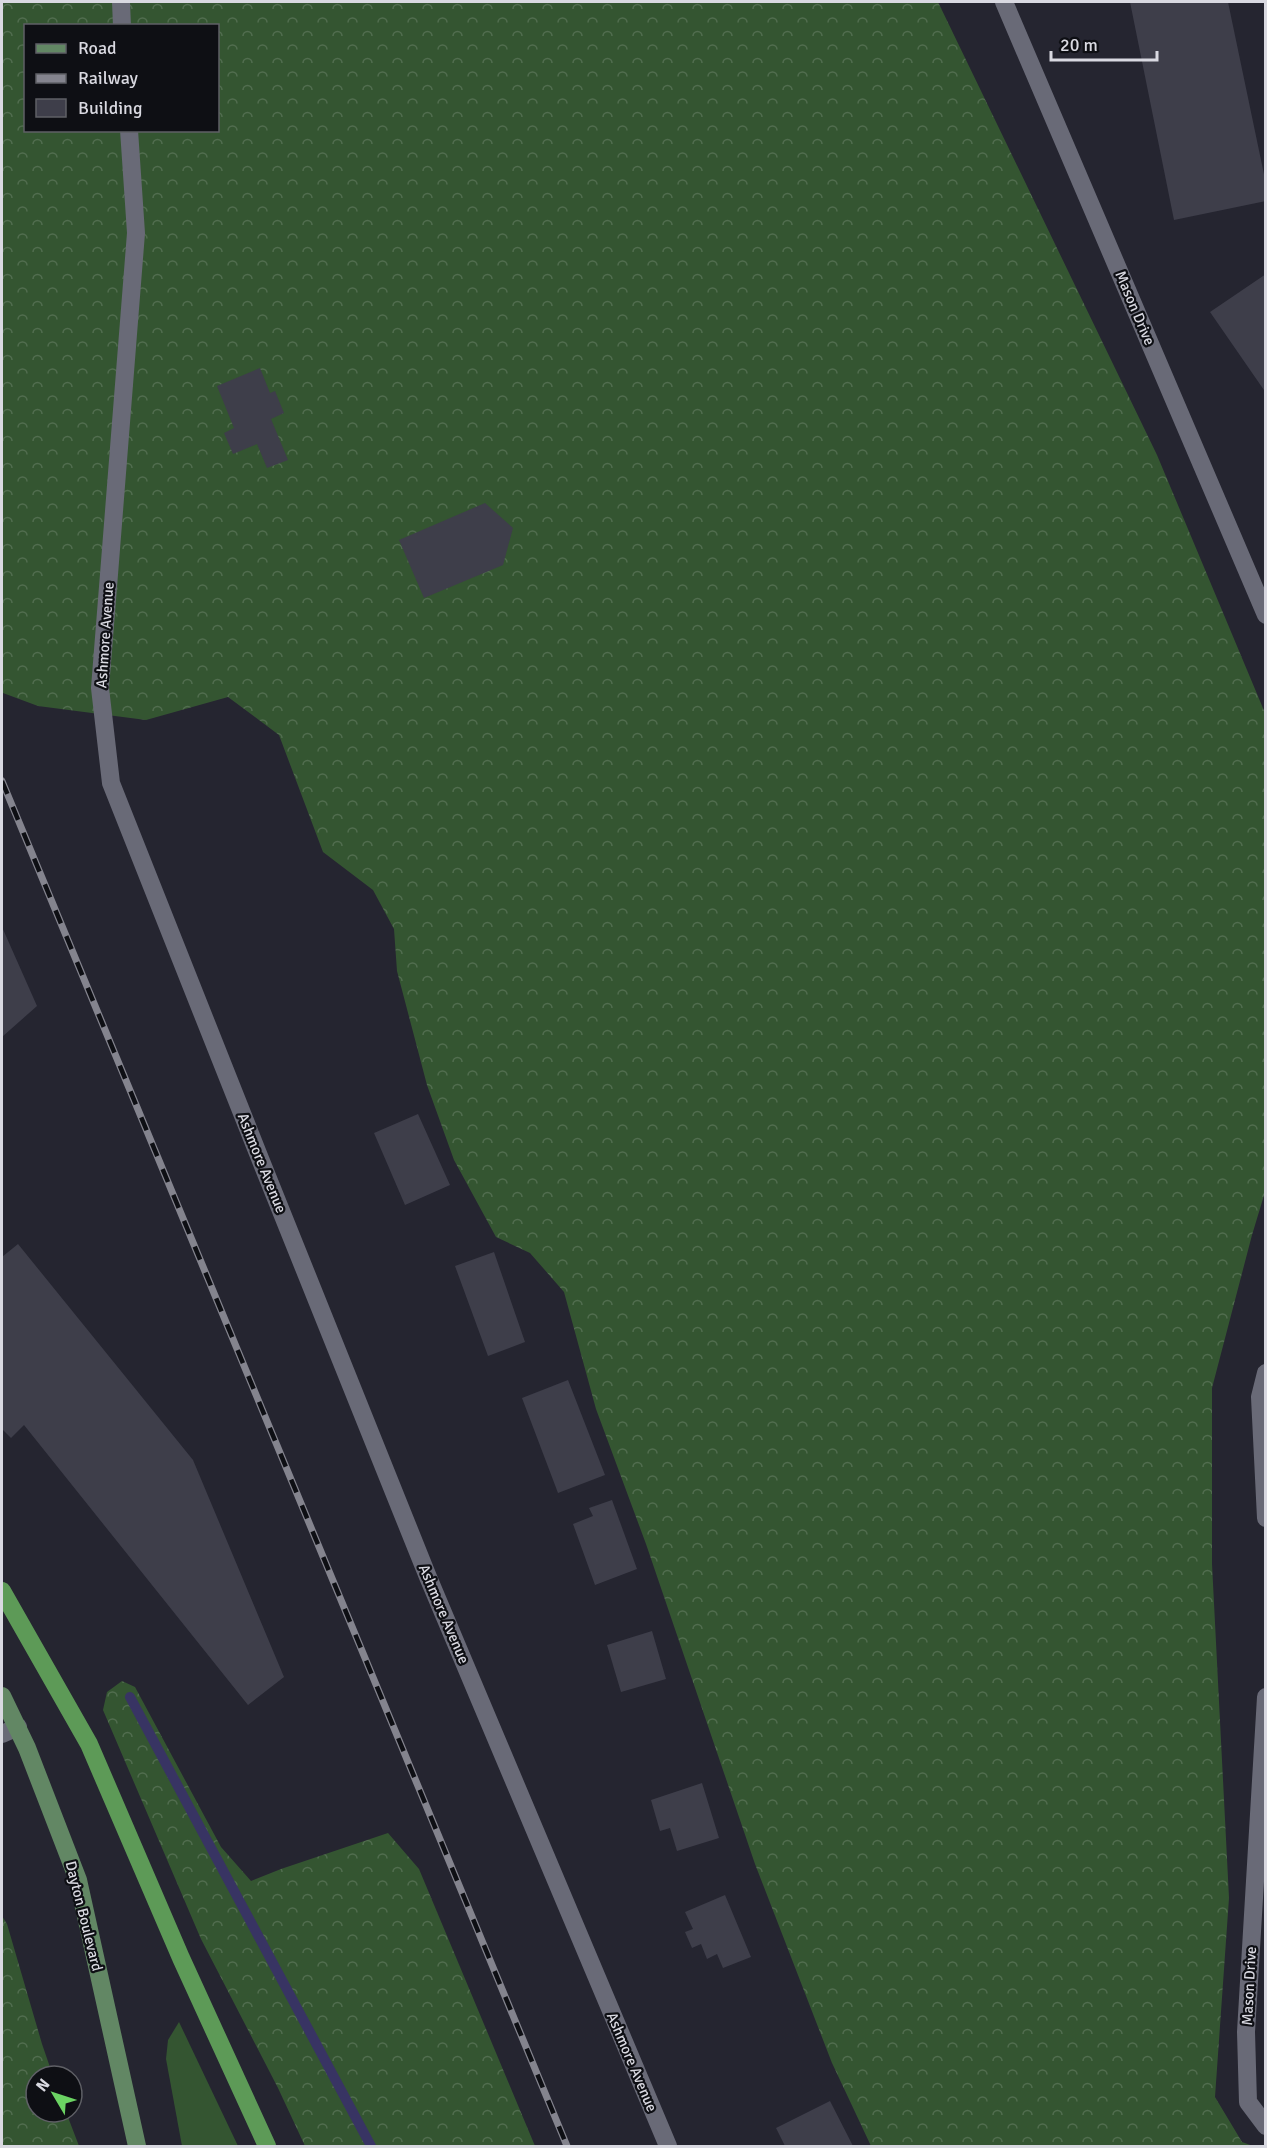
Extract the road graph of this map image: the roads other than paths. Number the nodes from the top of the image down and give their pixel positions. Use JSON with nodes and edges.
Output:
{"nodes":[{"id":1,"x":121,"y":2,"type":"edge"},
{"id":2,"x":1004,"y":2,"type":"edge"},
{"id":3,"x":122,"y":24,"type":"edge"},
{"id":4,"x":129,"y":132,"type":"edge"},
{"id":5,"x":1266,"y":615,"type":"edge"},
{"id":6,"x":1266,"y":1373,"type":"edge"},
{"id":7,"x":1266,"y":1518,"type":"edge"},
{"id":8,"x":2,"y":1591,"type":"edge"},
{"id":9,"x":2,"y":1696,"type":"edge"},
{"id":10,"x":1266,"y":1697,"type":"edge"},
{"id":11,"x":10,"y":1731,"type":"edge"},
{"id":12,"x":1266,"y":2126,"type":"edge"},
{"id":13,"x":137,"y":2146,"type":"edge"},
{"id":14,"x":267,"y":2146,"type":"edge"},
{"id":15,"x":668,"y":2146,"type":"edge"}],
"edges":[{"from":1,"to":3,"type":"street"},
{"from":2,"to":5,"type":"street","name":"Mason Drive"},
{"from":4,"to":15,"type":"street","name":"Ashmore Avenue"},
{"from":6,"to":7,"type":"street"},
{"from":8,"to":14,"type":"highway"},
{"from":9,"to":11,"type":"main road","name":"Dayton Boulevard"},
{"from":10,"to":12,"type":"street","name":"Mason Drive"},
{"from":11,"to":13,"type":"main road","name":"Dayton Boulevard"}]}
